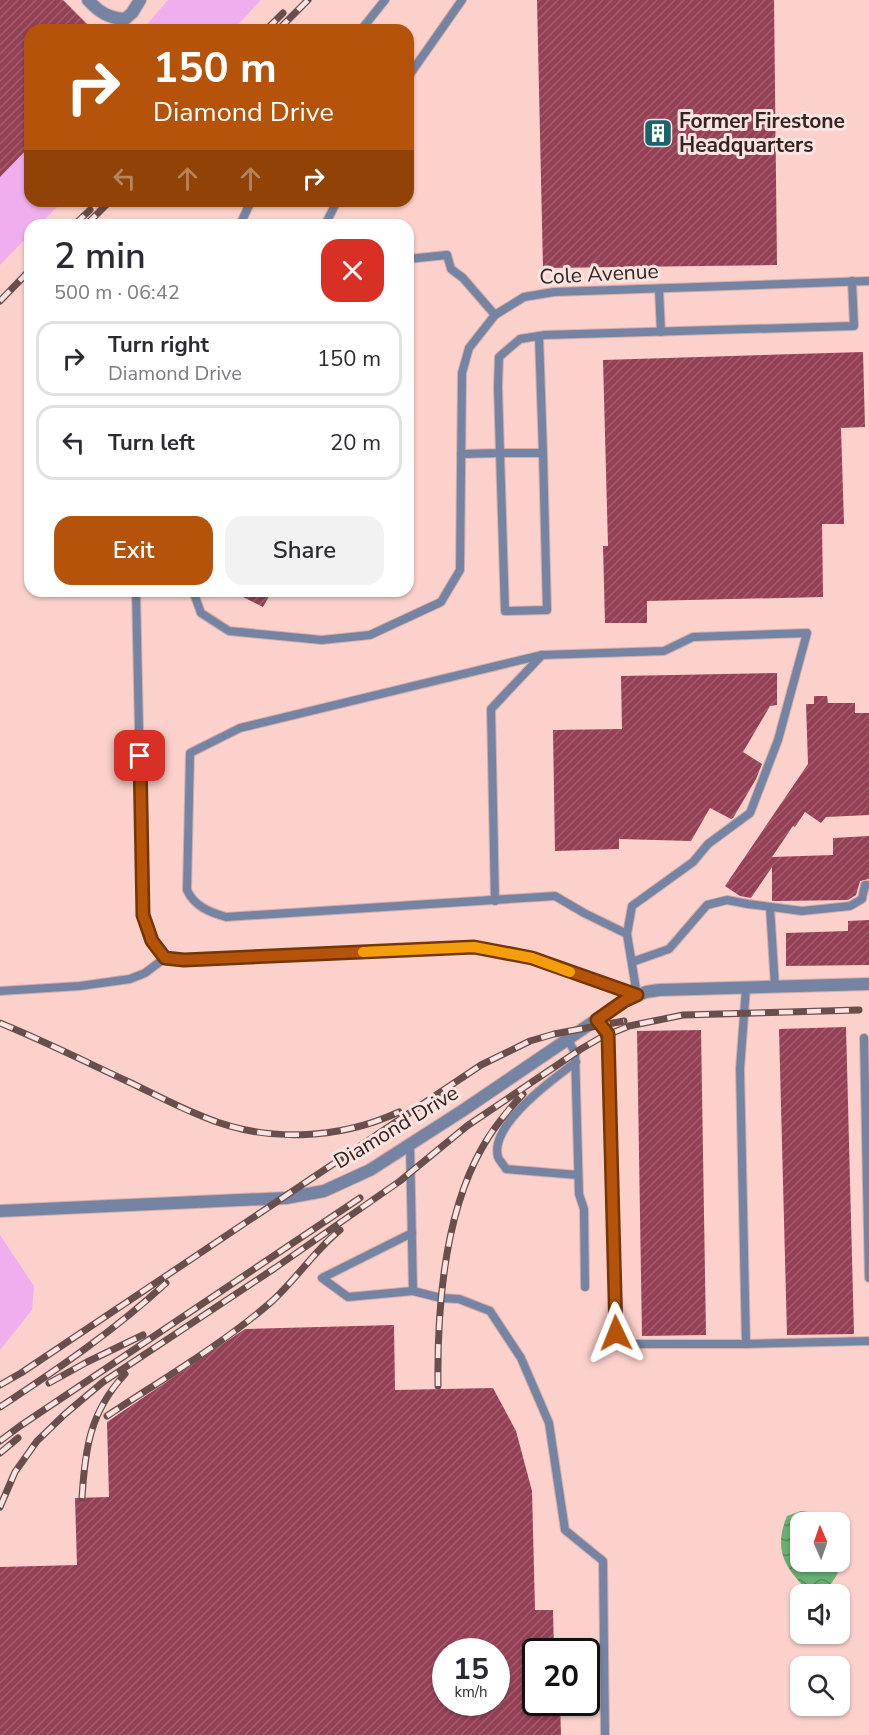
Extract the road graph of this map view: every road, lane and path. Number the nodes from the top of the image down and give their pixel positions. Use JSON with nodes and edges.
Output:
{"nodes":[{"id":1,"x":88,"y":0,"type":"edge"},
{"id":2,"x":140,"y":0,"type":"edge"},
{"id":3,"x":385,"y":0,"type":"edge"},
{"id":4,"x":462,"y":0,"type":"edge"},
{"id":5,"x":366,"y":24,"type":"edge"},
{"id":6,"x":414,"y":68,"type":"edge"},
{"id":7,"x":414,"y":258,"type":"edge"},
{"id":8,"x":852,"y":281,"type":"junction"},
{"id":9,"x":869,"y":281,"type":"edge"},
{"id":10,"x":659,"y":289,"type":"junction"},
{"id":11,"x":495,"y":315,"type":"junction"},
{"id":12,"x":661,"y":332,"type":"junction"},
{"id":13,"x":539,"y":336,"type":"junction"},
{"id":14,"x":500,"y":453,"type":"junction"},
{"id":15,"x":543,"y":453,"type":"junction"},
{"id":16,"x":461,"y":454,"type":"junction"},
{"id":17,"x":136,"y":597,"type":"edge"},
{"id":18,"x":195,"y":597,"type":"edge"},
{"id":19,"x":543,"y":655,"type":"junction"},
{"id":20,"x":869,"y":885,"type":"edge"},
{"id":21,"x":495,"y":901,"type":"junction"},
{"id":22,"x":770,"y":907,"type":"junction"},
{"id":23,"x":627,"y":934,"type":"junction"},
{"id":24,"x":165,"y":958,"type":"junction"},
{"id":25,"x":632,"y":962,"type":"junction"},
{"id":26,"x":869,"y":984,"type":"edge"},
{"id":27,"x":775,"y":987,"type":"junction"},
{"id":28,"x":746,"y":988,"type":"junction"},
{"id":29,"x":0,"y":991,"type":"edge"},
{"id":30,"x":637,"y":995,"type":"junction"},
{"id":31,"x":597,"y":1020,"type":"junction"},
{"id":32,"x":864,"y":1038,"type":"dead end"},
{"id":33,"x":567,"y":1039,"type":"junction"},
{"id":34,"x":576,"y":1062,"type":"junction"},
{"id":35,"x":410,"y":1144,"type":"junction"},
{"id":36,"x":578,"y":1175,"type":"junction"},
{"id":37,"x":868,"y":1185,"type":"edge"},
{"id":38,"x":0,"y":1211,"type":"edge"},
{"id":39,"x":412,"y":1233,"type":"junction"},
{"id":40,"x":869,"y":1278,"type":"edge"},
{"id":41,"x":585,"y":1287,"type":"dead end"},
{"id":42,"x":413,"y":1291,"type":"junction"},
{"id":43,"x":869,"y":1341,"type":"edge"},
{"id":44,"x":746,"y":1344,"type":"junction"},
{"id":45,"x":606,"y":1735,"type":"edge"}],
"edges":[{"from":1,"to":2,"type":"street"},
{"from":3,"to":5,"type":"lane"},
{"from":4,"to":6,"type":"lane"},
{"from":7,"to":11,"type":"lane"},
{"from":8,"to":9,"type":"lane","name":"Cole Avenue"},
{"from":8,"to":10,"type":"lane","name":"Cole Avenue"},
{"from":8,"to":12,"type":"lane"},
{"from":10,"to":11,"type":"lane","name":"Cole Avenue"},
{"from":10,"to":12,"type":"lane"},
{"from":11,"to":16,"type":"lane","name":"Cole Avenue"},
{"from":12,"to":13,"type":"lane"},
{"from":13,"to":14,"type":"lane"},
{"from":13,"to":15,"type":"lane"},
{"from":14,"to":15,"type":"lane"},
{"from":14,"to":15,"type":"lane"},
{"from":14,"to":16,"type":"lane"},
{"from":16,"to":18,"type":"lane","name":"Cole Avenue"},
{"from":17,"to":24,"type":"lane"},
{"from":19,"to":21,"type":"lane"},
{"from":19,"to":21,"type":"lane"},
{"from":19,"to":23,"type":"lane"},
{"from":20,"to":22,"type":"lane"},
{"from":21,"to":23,"type":"lane"},
{"from":22,"to":25,"type":"lane"},
{"from":22,"to":27,"type":"lane"},
{"from":23,"to":25,"type":"lane"},
{"from":24,"to":29,"type":"lane"},
{"from":24,"to":30,"type":"lane"},
{"from":25,"to":30,"type":"lane"},
{"from":26,"to":27,"type":"street","name":"Diamond Drive"},
{"from":27,"to":28,"type":"street","name":"Diamond Drive"},
{"from":28,"to":30,"type":"street","name":"Diamond Drive"},
{"from":28,"to":44,"type":"lane"},
{"from":30,"to":31,"type":"street","name":"Diamond Drive"},
{"from":31,"to":33,"type":"street","name":"Diamond Drive"},
{"from":31,"to":44,"type":"lane"},
{"from":32,"to":37,"type":"lane"},
{"from":33,"to":34,"type":"lane"},
{"from":33,"to":35,"type":"street","name":"Diamond Drive"},
{"from":34,"to":36,"type":"lane"},
{"from":34,"to":36,"type":"lane"},
{"from":35,"to":38,"type":"street","name":"Diamond Drive"},
{"from":35,"to":39,"type":"lane"},
{"from":36,"to":41,"type":"lane"},
{"from":37,"to":40,"type":"lane"},
{"from":39,"to":42,"type":"lane"},
{"from":39,"to":42,"type":"lane"},
{"from":42,"to":45,"type":"lane"},
{"from":43,"to":44,"type":"lane"}]}
